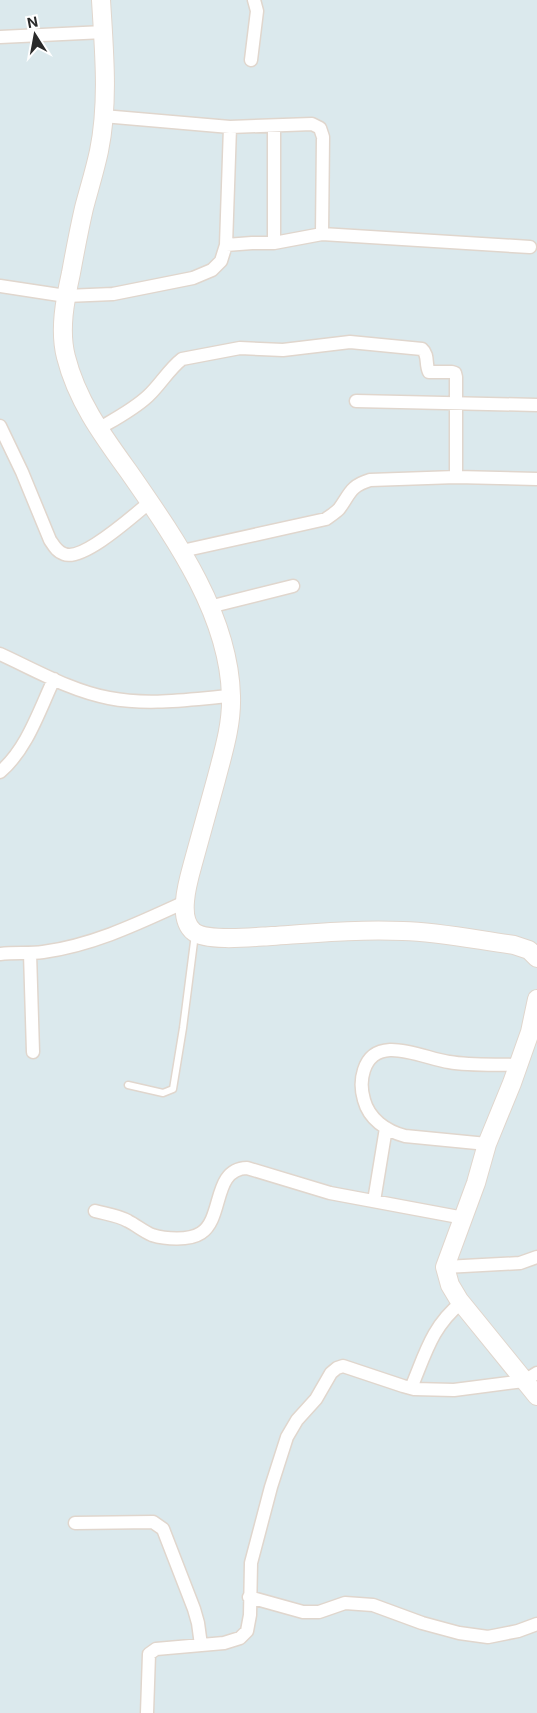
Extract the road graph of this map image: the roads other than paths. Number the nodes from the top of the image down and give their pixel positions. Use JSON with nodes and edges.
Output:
{"nodes":[{"id":1,"x":101,"y":0,"type":"edge"},
{"id":2,"x":254,"y":0,"type":"edge"},
{"id":3,"x":104,"y":32,"type":"junction"},
{"id":4,"x":0,"y":37,"type":"edge"},
{"id":5,"x":251,"y":60,"type":"dead end"},
{"id":6,"x":103,"y":116,"type":"junction"},
{"id":7,"x":274,"y":126,"type":"junction"},
{"id":8,"x":230,"y":127,"type":"junction"},
{"id":9,"x":322,"y":234,"type":"junction"},
{"id":10,"x":274,"y":243,"type":"junction"},
{"id":11,"x":226,"y":245,"type":"junction"},
{"id":12,"x":530,"y":247,"type":"dead end"},
{"id":13,"x":0,"y":286,"type":"edge"},
{"id":14,"x":66,"y":296,"type":"junction"},
{"id":15,"x":356,"y":401,"type":"dead end"},
{"id":16,"x":456,"y":404,"type":"junction"},
{"id":17,"x":537,"y":405,"type":"edge"},
{"id":18,"x":0,"y":426,"type":"edge"},
{"id":19,"x":98,"y":429,"type":"junction"},
{"id":20,"x":4,"y":444,"type":"edge"},
{"id":21,"x":456,"y":477,"type":"junction"},
{"id":22,"x":537,"y":479,"type":"edge"},
{"id":23,"x":150,"y":502,"type":"junction"},
{"id":24,"x":182,"y":551,"type":"junction"},
{"id":25,"x":293,"y":586,"type":"dead end"},
{"id":26,"x":209,"y":607,"type":"junction"},
{"id":27,"x":0,"y":654,"type":"edge"},
{"id":28,"x":54,"y":679,"type":"junction"},
{"id":29,"x":231,"y":696,"type":"junction"},
{"id":30,"x":0,"y":772,"type":"edge"},
{"id":31,"x":185,"y":902,"type":"junction"},
{"id":32,"x":195,"y":933,"type":"junction"},
{"id":33,"x":30,"y":953,"type":"junction"},
{"id":34,"x":0,"y":954,"type":"edge"},
{"id":35,"x":537,"y":958,"type":"edge"},
{"id":36,"x":537,"y":999,"type":"edge"},
{"id":37,"x":533,"y":1033,"type":"edge"},
{"id":38,"x":33,"y":1052,"type":"dead end"},
{"id":39,"x":518,"y":1065,"type":"junction"},
{"id":40,"x":128,"y":1085,"type":"dead end"},
{"id":41,"x":386,"y":1128,"type":"junction"},
{"id":42,"x":487,"y":1144,"type":"junction"},
{"id":43,"x":374,"y":1201,"type":"junction"},
{"id":44,"x":95,"y":1211,"type":"dead end"},
{"id":45,"x":464,"y":1218,"type":"junction"},
{"id":46,"x":537,"y":1257,"type":"edge"},
{"id":47,"x":445,"y":1267,"type":"junction"},
{"id":48,"x":461,"y":1303,"type":"junction"},
{"id":49,"x":530,"y":1377,"type":"edge"},
{"id":50,"x":411,"y":1388,"type":"junction"},
{"id":51,"x":537,"y":1396,"type":"edge"},
{"id":52,"x":75,"y":1523,"type":"dead end"},
{"id":53,"x":249,"y":1597,"type":"junction"},
{"id":54,"x":537,"y":1624,"type":"edge"},
{"id":55,"x":201,"y":1645,"type":"junction"},
{"id":56,"x":147,"y":1713,"type":"edge"}],
"edges":[{"from":1,"to":3,"type":"street"},
{"from":2,"to":5,"type":"street"},
{"from":3,"to":4,"type":"street"},
{"from":3,"to":6,"type":"street"},
{"from":6,"to":8,"type":"street"},
{"from":6,"to":14,"type":"street"},
{"from":7,"to":8,"type":"street"},
{"from":7,"to":9,"type":"street"},
{"from":7,"to":10,"type":"street"},
{"from":8,"to":11,"type":"street"},
{"from":9,"to":10,"type":"street"},
{"from":9,"to":12,"type":"street"},
{"from":10,"to":11,"type":"street"},
{"from":11,"to":14,"type":"street"},
{"from":13,"to":14,"type":"street"},
{"from":14,"to":19,"type":"street"},
{"from":15,"to":16,"type":"street"},
{"from":16,"to":17,"type":"street"},
{"from":16,"to":19,"type":"street"},
{"from":16,"to":21,"type":"street"},
{"from":18,"to":20,"type":"street"},
{"from":19,"to":23,"type":"street"},
{"from":20,"to":23,"type":"street"},
{"from":21,"to":22,"type":"street"},
{"from":21,"to":24,"type":"street"},
{"from":23,"to":24,"type":"street"},
{"from":24,"to":26,"type":"street"},
{"from":25,"to":26,"type":"street"},
{"from":26,"to":29,"type":"street"},
{"from":27,"to":28,"type":"street"},
{"from":28,"to":29,"type":"street"},
{"from":28,"to":30,"type":"street"},
{"from":29,"to":31,"type":"street"},
{"from":31,"to":32,"type":"street"},
{"from":31,"to":33,"type":"street"},
{"from":32,"to":35,"type":"street"},
{"from":32,"to":40,"type":"lane"},
{"from":33,"to":34,"type":"street"},
{"from":33,"to":38,"type":"street"},
{"from":36,"to":37,"type":"street"},
{"from":37,"to":39,"type":"street"},
{"from":39,"to":41,"type":"street"},
{"from":39,"to":42,"type":"street"},
{"from":41,"to":42,"type":"street"},
{"from":41,"to":43,"type":"street"},
{"from":42,"to":45,"type":"street"},
{"from":43,"to":44,"type":"street"},
{"from":43,"to":45,"type":"street"},
{"from":45,"to":47,"type":"street"},
{"from":46,"to":47,"type":"street"},
{"from":47,"to":48,"type":"street"},
{"from":48,"to":49,"type":"street"},
{"from":48,"to":50,"type":"street"},
{"from":49,"to":50,"type":"street"},
{"from":49,"to":51,"type":"street"},
{"from":50,"to":53,"type":"street"},
{"from":52,"to":55,"type":"street"},
{"from":53,"to":54,"type":"street"},
{"from":53,"to":55,"type":"street"},
{"from":55,"to":56,"type":"street"}]}
